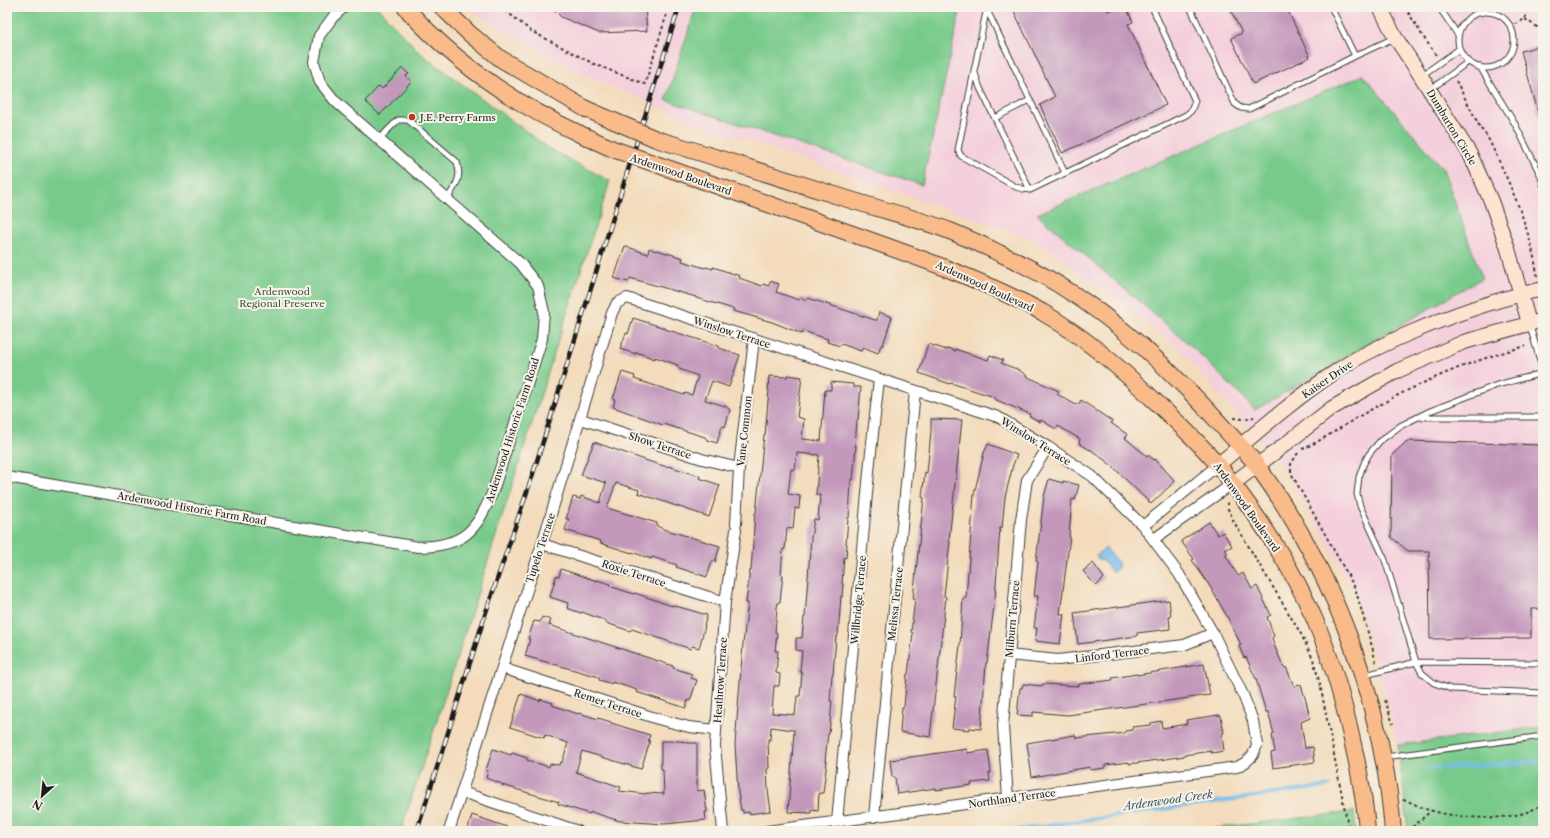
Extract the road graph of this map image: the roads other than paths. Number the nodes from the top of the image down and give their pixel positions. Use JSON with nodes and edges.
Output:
{"nodes":[{"id":1,"x":344,"y":7,"type":"edge"},
{"id":2,"x":405,"y":7,"type":"edge"},
{"id":3,"x":442,"y":7,"type":"edge"},
{"id":4,"x":1152,"y":7,"type":"edge"},
{"id":5,"x":1190,"y":7,"type":"edge"},
{"id":6,"x":1331,"y":7,"type":"edge"},
{"id":7,"x":1380,"y":7,"type":"edge"},
{"id":8,"x":1439,"y":7,"type":"edge"},
{"id":9,"x":987,"y":9,"type":"edge"},
{"id":10,"x":1458,"y":35,"type":"junction"},
{"id":11,"x":1395,"y":37,"type":"junction"},
{"id":12,"x":1459,"y":49,"type":"junction"},
{"id":13,"x":1355,"y":56,"type":"junction"},
{"id":14,"x":1468,"y":62,"type":"junction"},
{"id":15,"x":1480,"y":67,"type":"junction"},
{"id":16,"x":974,"y":69,"type":"junction"},
{"id":17,"x":1421,"y":76,"type":"junction"},
{"id":18,"x":1430,"y":90,"type":"junction"},
{"id":19,"x":1030,"y":100,"type":"junction"},
{"id":20,"x":995,"y":118,"type":"junction"},
{"id":21,"x":379,"y":139,"type":"junction"},
{"id":22,"x":1065,"y":173,"type":"junction"},
{"id":23,"x":1543,"y":184,"type":"edge"},
{"id":24,"x":1030,"y":190,"type":"junction"},
{"id":25,"x":447,"y":199,"type":"junction"},
{"id":26,"x":1543,"y":289,"type":"edge"},
{"id":27,"x":1521,"y":294,"type":"junction"},
{"id":28,"x":618,"y":303,"type":"joint"},
{"id":29,"x":1543,"y":320,"type":"edge"},
{"id":30,"x":1529,"y":323,"type":"junction"},
{"id":31,"x":754,"y":339,"type":"junction"},
{"id":32,"x":1543,"y":372,"type":"edge"},
{"id":33,"x":879,"y":379,"type":"junction"},
{"id":34,"x":915,"y":391,"type":"junction"},
{"id":35,"x":1419,"y":417,"type":"junction"},
{"id":36,"x":1543,"y":417,"type":"edge"},
{"id":37,"x":581,"y":419,"type":"junction"},
{"id":38,"x":1048,"y":446,"type":"junction"},
{"id":39,"x":1240,"y":446,"type":"junction"},
{"id":40,"x":1218,"y":465,"type":"junction"},
{"id":41,"x":1257,"y":466,"type":"junction"},
{"id":42,"x":739,"y":468,"type":"junction"},
{"id":43,"x":7,"y":477,"type":"edge"},
{"id":44,"x":1232,"y":484,"type":"junction"},
{"id":45,"x":1143,"y":526,"type":"junction"},
{"id":46,"x":736,"y":527,"type":"joint"},
{"id":47,"x":1154,"y":539,"type":"junction"},
{"id":48,"x":542,"y":544,"type":"junction"},
{"id":49,"x":725,"y":602,"type":"junction"},
{"id":50,"x":1213,"y":633,"type":"junction"},
{"id":51,"x":1009,"y":655,"type":"junction"},
{"id":52,"x":1416,"y":662,"type":"junction"},
{"id":53,"x":1543,"y":662,"type":"edge"},
{"id":54,"x":502,"y":668,"type":"junction"},
{"id":55,"x":1370,"y":674,"type":"junction"},
{"id":56,"x":1543,"y":693,"type":"edge"},
{"id":57,"x":716,"y":730,"type":"junction"},
{"id":58,"x":1543,"y":736,"type":"edge"},
{"id":59,"x":1253,"y":755,"type":"joint"},
{"id":60,"x":1383,"y":757,"type":"junction"},
{"id":61,"x":462,"y":792,"type":"junction"},
{"id":62,"x":1008,"y":799,"type":"junction"},
{"id":63,"x":874,"y":817,"type":"junction"},
{"id":64,"x":837,"y":822,"type":"junction"},
{"id":65,"x":450,"y":831,"type":"edge"},
{"id":66,"x":578,"y":831,"type":"edge"},
{"id":67,"x":723,"y":831,"type":"edge"},
{"id":68,"x":767,"y":831,"type":"edge"},
{"id":69,"x":1366,"y":831,"type":"edge"},
{"id":70,"x":1393,"y":831,"type":"edge"}],
"edges":[{"from":1,"to":21,"type":"street","name":"Ardenwood Historic Farm Road"},
{"from":2,"to":40,"type":"main road","name":"Ardenwood Boulevard","bridge":true},
{"from":3,"to":39,"type":"main road","bridge":true},
{"from":4,"to":22,"type":"lane"},
{"from":5,"to":13,"type":"lane"},
{"from":6,"to":13,"type":"lane"},
{"from":7,"to":11,"type":"street","name":"Dumbarton Circle"},
{"from":8,"to":10,"type":"lane"},
{"from":9,"to":16,"type":"lane"},
{"from":9,"to":19,"type":"lane"},
{"from":10,"to":12,"type":"lane"},
{"from":10,"to":15,"type":"lane"},
{"from":11,"to":13,"type":"lane"},
{"from":11,"to":17,"type":"street","name":"Dumbarton Circle"},
{"from":12,"to":14,"type":"lane"},
{"from":12,"to":17,"type":"lane"},
{"from":14,"to":15,"type":"lane"},
{"from":14,"to":18,"type":"lane"},
{"from":15,"to":23,"type":"lane"},
{"from":16,"to":20,"type":"lane"},
{"from":16,"to":24,"type":"lane"},
{"from":17,"to":18,"type":"street","name":"Dumbarton Circle"},
{"from":18,"to":27,"type":"street","name":"Dumbarton Circle"},
{"from":19,"to":20,"type":"lane"},
{"from":19,"to":22,"type":"lane"},
{"from":20,"to":24,"type":"lane"},
{"from":21,"to":25,"type":"street","name":"Ardenwood Historic Farm Road"},
{"from":21,"to":25,"type":"lane"},
{"from":22,"to":24,"type":"lane"},
{"from":25,"to":43,"type":"street","name":"Ardenwood Historic Farm Road"},
{"from":26,"to":27,"type":"street","name":"Kaiser Drive"},
{"from":27,"to":30,"type":"street","name":"Dumbarton Circle"},
{"from":27,"to":39,"type":"street","name":"Kaiser Drive"},
{"from":28,"to":31,"type":"street","name":"Winslow Terrace"},
{"from":28,"to":37,"type":"street","name":"Tupelo Terrace"},
{"from":29,"to":30,"type":"street"},
{"from":30,"to":32,"type":"lane"},
{"from":30,"to":41,"type":"street"},
{"from":31,"to":33,"type":"street","name":"Winslow Terrace"},
{"from":31,"to":42,"type":"street","name":"Vane Common"},
{"from":32,"to":35,"type":"lane"},
{"from":33,"to":34,"type":"street","name":"Winslow Terrace"},
{"from":33,"to":64,"type":"street","name":"Willbridge Terrace"},
{"from":34,"to":38,"type":"street","name":"Winslow Terrace"},
{"from":34,"to":63,"type":"street","name":"Melissa Terrace"},
{"from":35,"to":36,"type":"lane"},
{"from":35,"to":52,"type":"lane"},
{"from":37,"to":42,"type":"street","name":"Show Terrace"},
{"from":37,"to":48,"type":"street","name":"Tupelo Terrace"},
{"from":38,"to":45,"type":"street","name":"Winslow Terrace"},
{"from":38,"to":51,"type":"street","name":"Milburn Terrace"},
{"from":39,"to":40,"type":"street","name":"Kaiser Drive"},
{"from":39,"to":41,"type":"main road"},
{"from":40,"to":44,"type":"main road","name":"Ardenwood Boulevard"},
{"from":40,"to":45,"type":"street","name":"Kaiser Drive"},
{"from":41,"to":44,"type":"street"},
{"from":41,"to":55,"type":"main road"},
{"from":42,"to":46,"type":"street","name":"Vane Common"},
{"from":44,"to":47,"type":"street"},
{"from":44,"to":69,"type":"main road","name":"Ardenwood Boulevard"},
{"from":45,"to":47,"type":"street","name":"Winslow Terrace"},
{"from":46,"to":49,"type":"street","name":"Heathrow Terrace"},
{"from":47,"to":50,"type":"street","name":"Winslow Terrace"},
{"from":48,"to":49,"type":"street","name":"Roxie Terrace"},
{"from":48,"to":54,"type":"street","name":"Tupelo Terrace"},
{"from":49,"to":57,"type":"street","name":"Heathrow Terrace"},
{"from":50,"to":51,"type":"street","name":"Linford Terrace"},
{"from":50,"to":59,"type":"street","name":"Winslow Terrace"},
{"from":51,"to":62,"type":"street","name":"Milburn Terrace"},
{"from":52,"to":53,"type":"lane"},
{"from":52,"to":55,"type":"lane"},
{"from":52,"to":56,"type":"lane"},
{"from":54,"to":57,"type":"street","name":"Remer Terrace"},
{"from":54,"to":61,"type":"street","name":"Tupelo Terrace"},
{"from":55,"to":60,"type":"main road"},
{"from":57,"to":67,"type":"street","name":"Heathrow Terrace"},
{"from":58,"to":60,"type":"lane"},
{"from":59,"to":62,"type":"street","name":"Northland Terrace"},
{"from":60,"to":70,"type":"main road"},
{"from":61,"to":65,"type":"street","name":"Tupelo Terrace"},
{"from":61,"to":66,"type":"street"},
{"from":62,"to":63,"type":"street","name":"Northland Terrace"},
{"from":63,"to":64,"type":"street","name":"Northland Terrace"},
{"from":64,"to":68,"type":"street","name":"Northland Terrace"}]}
